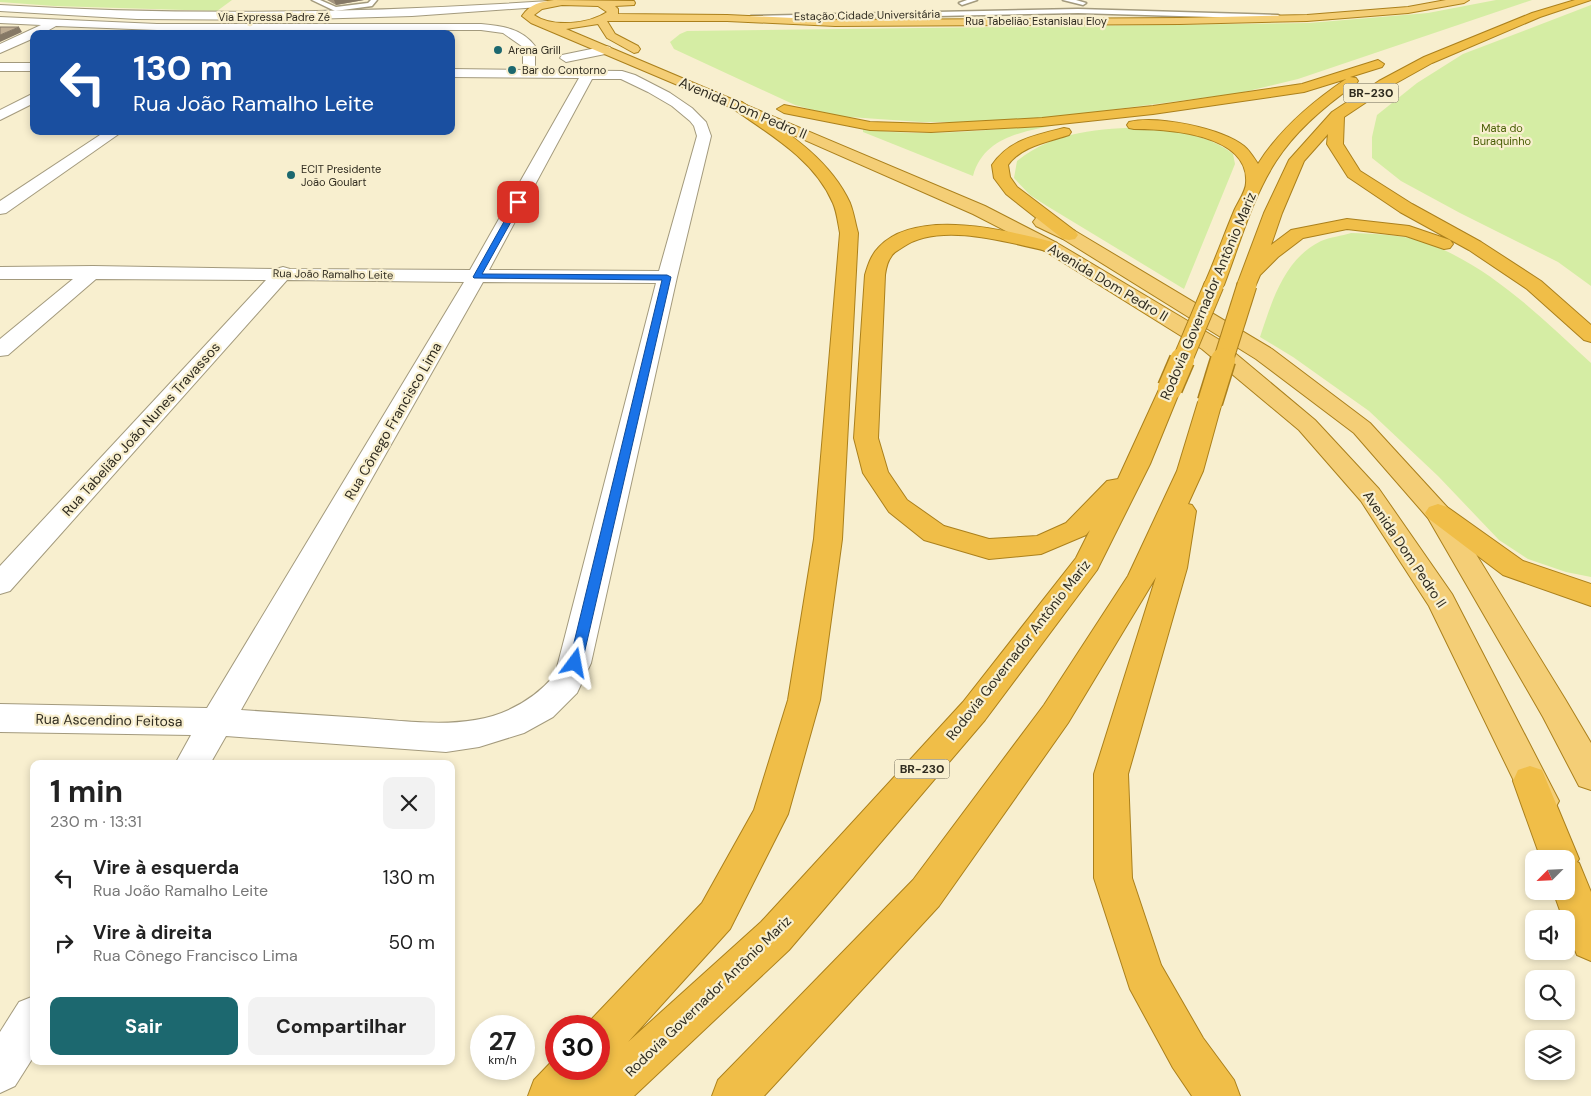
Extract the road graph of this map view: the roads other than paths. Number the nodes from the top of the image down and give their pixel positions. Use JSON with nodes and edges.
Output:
{"nodes":[{"id":1,"x":315,"y":0,"type":"edge"},
{"id":2,"x":374,"y":0,"type":"edge"},
{"id":3,"x":974,"y":0,"type":"edge"},
{"id":4,"x":1066,"y":0,"type":"edge"},
{"id":5,"x":1399,"y":0,"type":"edge"},
{"id":6,"x":1464,"y":0,"type":"edge"},
{"id":7,"x":1546,"y":0,"type":"edge"},
{"id":8,"x":1586,"y":0,"type":"edge"},
{"id":9,"x":589,"y":2,"type":"junction"},
{"id":10,"x":638,"y":3,"type":"dead end"},
{"id":11,"x":913,"y":3,"type":"dead end"},
{"id":12,"x":962,"y":3,"type":"junction"},
{"id":13,"x":1083,"y":3,"type":"junction"},
{"id":14,"x":0,"y":8,"type":"edge"},
{"id":15,"x":0,"y":13,"type":"edge"},
{"id":16,"x":541,"y":16,"type":"junction"},
{"id":17,"x":604,"y":18,"type":"junction"},
{"id":18,"x":727,"y":18,"type":"junction"},
{"id":19,"x":1308,"y":18,"type":"junction"},
{"id":20,"x":0,"y":20,"type":"edge"},
{"id":21,"x":168,"y":21,"type":"junction"},
{"id":22,"x":835,"y":22,"type":"junction"},
{"id":23,"x":53,"y":24,"type":"junction"},
{"id":24,"x":389,"y":26,"type":"junction"},
{"id":25,"x":157,"y":27,"type":"junction"},
{"id":26,"x":272,"y":27,"type":"junction"},
{"id":27,"x":667,"y":29,"type":"dead end"},
{"id":28,"x":40,"y":30,"type":"edge"},
{"id":29,"x":152,"y":30,"type":"edge"},
{"id":30,"x":267,"y":30,"type":"edge"},
{"id":31,"x":384,"y":30,"type":"edge"},
{"id":32,"x":30,"y":35,"type":"edge"},
{"id":33,"x":577,"y":38,"type":"junction"},
{"id":34,"x":1430,"y":44,"type":"dead end"},
{"id":35,"x":0,"y":49,"type":"edge"},
{"id":36,"x":606,"y":50,"type":"junction"},
{"id":37,"x":1395,"y":57,"type":"dead end"},
{"id":38,"x":566,"y":58,"type":"junction"},
{"id":39,"x":1378,"y":64,"type":"junction"},
{"id":40,"x":0,"y":67,"type":"edge"},
{"id":41,"x":30,"y":67,"type":"edge"},
{"id":42,"x":455,"y":73,"type":"edge"},
{"id":43,"x":529,"y":74,"type":"junction"},
{"id":44,"x":562,"y":74,"type":"junction"},
{"id":45,"x":588,"y":74,"type":"junction"},
{"id":46,"x":30,"y":100,"type":"edge"},
{"id":47,"x":737,"y":105,"type":"junction"},
{"id":48,"x":784,"y":109,"type":"junction"},
{"id":49,"x":1338,"y":115,"type":"junction"},
{"id":50,"x":0,"y":116,"type":"edge"},
{"id":51,"x":110,"y":135,"type":"edge"},
{"id":52,"x":1255,"y":186,"type":"junction"},
{"id":53,"x":0,"y":209,"type":"edge"},
{"id":54,"x":1060,"y":241,"type":"junction"},
{"id":55,"x":93,"y":272,"type":"junction"},
{"id":56,"x":0,"y":273,"type":"edge"},
{"id":57,"x":282,"y":273,"type":"junction"},
{"id":58,"x":476,"y":277,"type":"junction"},
{"id":59,"x":667,"y":277,"type":"junction"},
{"id":60,"x":1248,"y":281,"type":"junction"},
{"id":61,"x":1534,"y":285,"type":"junction"},
{"id":62,"x":1591,"y":336,"type":"edge"},
{"id":63,"x":0,"y":350,"type":"edge"},
{"id":64,"x":1138,"y":464,"type":"junction"},
{"id":65,"x":1190,"y":471,"type":"junction"},
{"id":66,"x":1438,"y":513,"type":"junction"},
{"id":67,"x":0,"y":584,"type":"edge"},
{"id":68,"x":1591,"y":595,"type":"edge"},
{"id":69,"x":0,"y":718,"type":"edge"},
{"id":70,"x":218,"y":722,"type":"junction"},
{"id":71,"x":194,"y":760,"type":"edge"},
{"id":72,"x":1591,"y":775,"type":"edge"},
{"id":73,"x":1530,"y":781,"type":"junction"},
{"id":74,"x":1557,"y":850,"type":"edge"},
{"id":75,"x":1575,"y":899,"type":"edge"},
{"id":76,"x":1591,"y":900,"type":"edge"},
{"id":77,"x":1591,"y":941,"type":"edge"},
{"id":78,"x":30,"y":1023,"type":"edge"},
{"id":79,"x":610,"y":1031,"type":"edge"},
{"id":80,"x":0,"y":1070,"type":"edge"},
{"id":81,"x":565,"y":1080,"type":"edge"},
{"id":82,"x":550,"y":1096,"type":"edge"},
{"id":83,"x":602,"y":1096,"type":"edge"},
{"id":84,"x":734,"y":1096,"type":"edge"},
{"id":85,"x":1218,"y":1096,"type":"edge"}],
"edges":[{"from":1,"to":2,"type":"lane"},
{"from":3,"to":12,"type":"lane"},
{"from":4,"to":13,"type":"lane"},
{"from":5,"to":13,"type":"main road","name":"Rua Tabelião Estanislau Eloy"},
{"from":6,"to":19,"type":"main road","name":"Rua Tabelião Estanislau Eloy"},
{"from":7,"to":34,"type":"highway"},
{"from":8,"to":49,"type":"highway","name":"Rodovia Governador Antônio Mariz","number":"BR-230"},
{"from":9,"to":10,"type":"main road"},
{"from":9,"to":16,"type":"main road"},
{"from":9,"to":17,"type":"main road","name":"Avenida Dom Pedro II"},
{"from":11,"to":12,"type":"main road","name":"Rua Tabelião Estanislau Eloy"},
{"from":12,"to":13,"type":"main road","name":"Rua Tabelião Estanislau Eloy"},
{"from":14,"to":16,"type":"street","name":"Via Expressa Padre Zé"},
{"from":15,"to":21,"type":"street","name":"Via Expressa Padre Zé"},
{"from":16,"to":17,"type":"main road","name":"Rua Tabelião Estanislau Eloy"},
{"from":16,"to":21,"type":"street","name":"Via Expressa Padre Zé"},
{"from":16,"to":33,"type":"main road","name":"Avenida Dom Pedro II"},
{"from":17,"to":18,"type":"main road","name":"Rua Tabelião Estanislau Eloy"},
{"from":17,"to":48,"type":"main road","name":"Avenida Dom Pedro II"},
{"from":18,"to":19,"type":"lane","name":"Estação Cidade Universitária"},
{"from":18,"to":22,"type":"main road","name":"Rua Tabelião Estanislau Eloy"},
{"from":19,"to":22,"type":"main road","name":"Rua Tabelião Estanislau Eloy"},
{"from":20,"to":23,"type":"street"},
{"from":21,"to":25,"type":"street"},
{"from":22,"to":27,"type":"main road"},
{"from":23,"to":25,"type":"street"},
{"from":23,"to":28,"type":"street"},
{"from":24,"to":26,"type":"street"},
{"from":24,"to":31,"type":"street"},
{"from":24,"to":43,"type":"street"},
{"from":25,"to":26,"type":"street"},
{"from":25,"to":29,"type":"street"},
{"from":26,"to":30,"type":"street"},
{"from":32,"to":35,"type":"street"},
{"from":33,"to":36,"type":"main road","name":"Avenida Dom Pedro II"},
{"from":33,"to":38,"type":"street"},
{"from":36,"to":38,"type":"street"},
{"from":36,"to":47,"type":"main road","name":"Avenida Dom Pedro II"},
{"from":37,"to":39,"type":"highway","name":"Rodovia Governador Antônio Mariz","number":"BR-230"},
{"from":38,"to":44,"type":"street"},
{"from":39,"to":48,"type":"highway"},
{"from":39,"to":52,"type":"highway","name":"Rodovia Governador Antônio Mariz","number":"BR-230"},
{"from":40,"to":41,"type":"street"},
{"from":42,"to":43,"type":"street"},
{"from":43,"to":44,"type":"street"},
{"from":44,"to":45,"type":"street"},
{"from":45,"to":58,"type":"street","name":"Rua Cônego Francisco Lima"},
{"from":45,"to":59,"type":"street","name":"Rua Ascendino Feitosa"},
{"from":46,"to":50,"type":"street"},
{"from":47,"to":54,"type":"main road","name":"Avenida Dom Pedro II"},
{"from":47,"to":79,"type":"highway"},
{"from":48,"to":54,"type":"main road","name":"Avenida Dom Pedro II"},
{"from":49,"to":60,"type":"highway","name":"Rodovia Governador Antônio Mariz","number":"BR-230"},
{"from":49,"to":61,"type":"highway"},
{"from":51,"to":53,"type":"street"},
{"from":52,"to":54,"type":"highway"},
{"from":52,"to":64,"type":"highway","name":"Rodovia Governador Antônio Mariz","number":"BR-230","bridge":true},
{"from":54,"to":64,"type":"highway"},
{"from":54,"to":66,"type":"main road","name":"Avenida Dom Pedro II"},
{"from":54,"to":73,"type":"main road","name":"Avenida Dom Pedro II"},
{"from":55,"to":56,"type":"street","name":"Rua João Ramalho Leite"},
{"from":55,"to":57,"type":"street","name":"Rua João Ramalho Leite"},
{"from":55,"to":63,"type":"street"},
{"from":57,"to":58,"type":"street","name":"Rua João Ramalho Leite"},
{"from":57,"to":67,"type":"street","name":"Rua Tabelião João Nunes Travassos"},
{"from":58,"to":59,"type":"street","name":"Rua João Ramalho Leite"},
{"from":58,"to":70,"type":"street","name":"Rua Cônego Francisco Lima"},
{"from":59,"to":70,"type":"street","name":"Rua Ascendino Feitosa"},
{"from":60,"to":61,"type":"highway"},
{"from":60,"to":65,"type":"highway","name":"Rodovia Governador Antônio Mariz","number":"BR-230","bridge":true},
{"from":61,"to":62,"type":"highway"},
{"from":64,"to":83,"type":"highway","name":"Rodovia Governador Antônio Mariz","number":"BR-230"},
{"from":65,"to":84,"type":"highway","name":"Rodovia Governador Antônio Mariz","number":"BR-230"},
{"from":65,"to":85,"type":"highway"},
{"from":66,"to":68,"type":"highway"},
{"from":66,"to":72,"type":"main road","name":"Avenida Dom Pedro II"},
{"from":69,"to":70,"type":"street","name":"Rua Ascendino Feitosa"},
{"from":70,"to":71,"type":"street","name":"Rua Cônego Francisco Lima"},
{"from":73,"to":74,"type":"highway"},
{"from":73,"to":76,"type":"main road","name":"Avenida Dom Pedro II"},
{"from":75,"to":77,"type":"highway"},
{"from":78,"to":80,"type":"street"},
{"from":81,"to":82,"type":"highway"}]}
